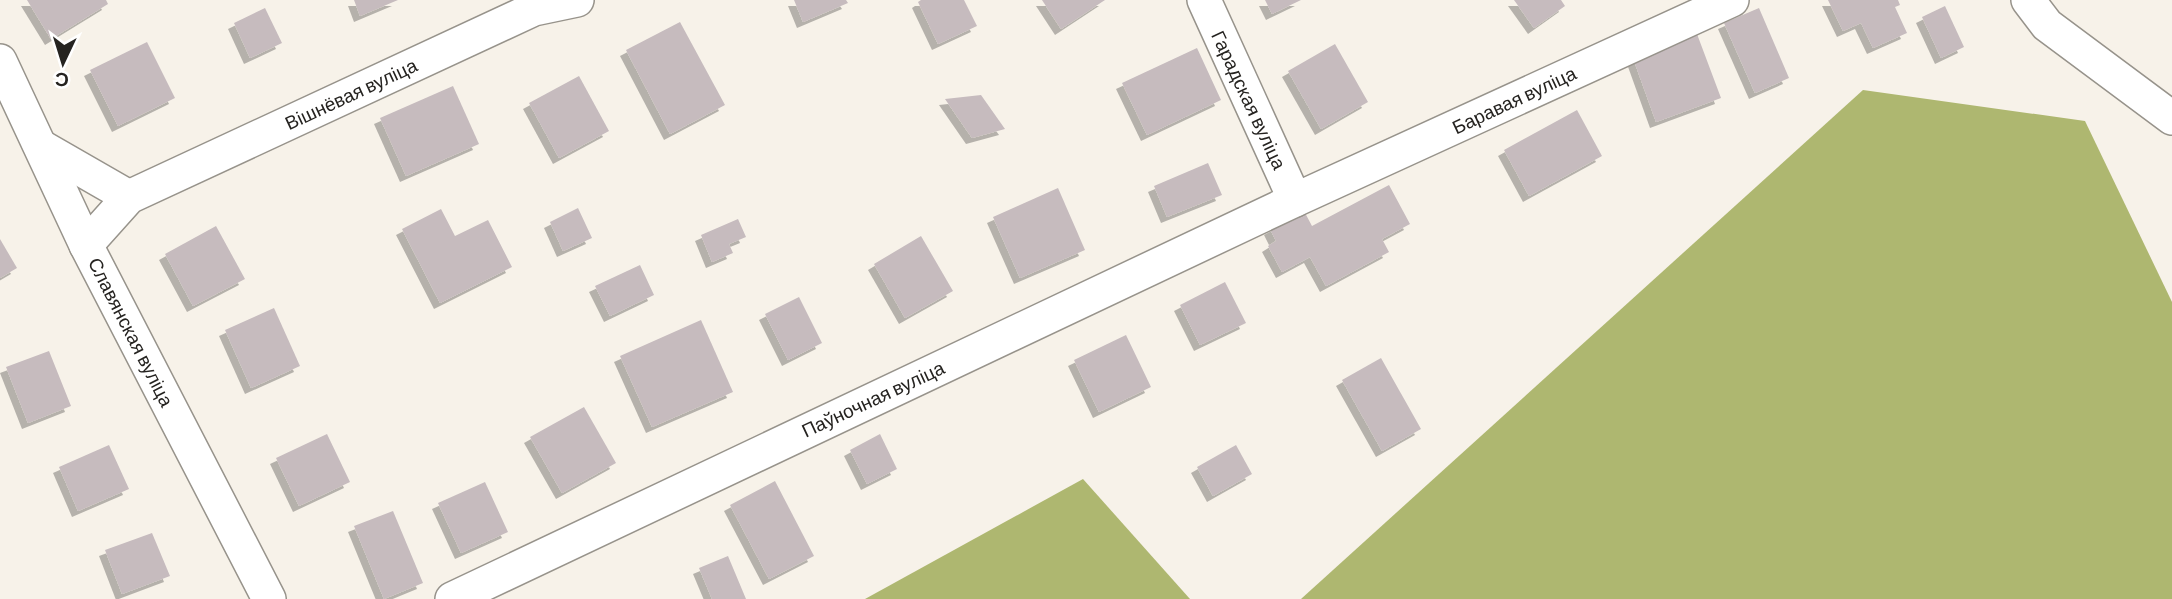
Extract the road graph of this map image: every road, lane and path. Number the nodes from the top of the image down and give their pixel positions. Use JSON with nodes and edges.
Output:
{"nodes":[{"id":1,"x":577,"y":0,"type":"edge"},
{"id":2,"x":1204,"y":0,"type":"edge"},
{"id":3,"x":1732,"y":0,"type":"edge"},
{"id":4,"x":2028,"y":0,"type":"edge"},
{"id":5,"x":0,"y":61,"type":"edge"},
{"id":6,"x":2172,"y":118,"type":"edge"},
{"id":7,"x":42,"y":147,"type":"junction"},
{"id":8,"x":129,"y":197,"type":"junction"},
{"id":9,"x":1295,"y":200,"type":"junction"},
{"id":10,"x":86,"y":245,"type":"junction"},
{"id":11,"x":269,"y":599,"type":"edge"},
{"id":12,"x":452,"y":599,"type":"edge"}],
"edges":[{"from":1,"to":8,"type":"street","name":"Вішнёвая вуліца"},
{"from":2,"to":9,"type":"street","name":"Гарадская вуліца"},
{"from":3,"to":9,"type":"street","name":"Баравая вуліца"},
{"from":4,"to":6,"type":"street"},
{"from":5,"to":7,"type":"street","name":"Славянская вуліца"},
{"from":7,"to":8,"type":"street"},
{"from":7,"to":10,"type":"street","name":"Славянская вуліца"},
{"from":8,"to":10,"type":"street","name":"Вішнёвая вуліца"},
{"from":9,"to":12,"type":"street","name":"Паўночная вуліца"},
{"from":10,"to":11,"type":"street","name":"Славянская вуліца"}]}
